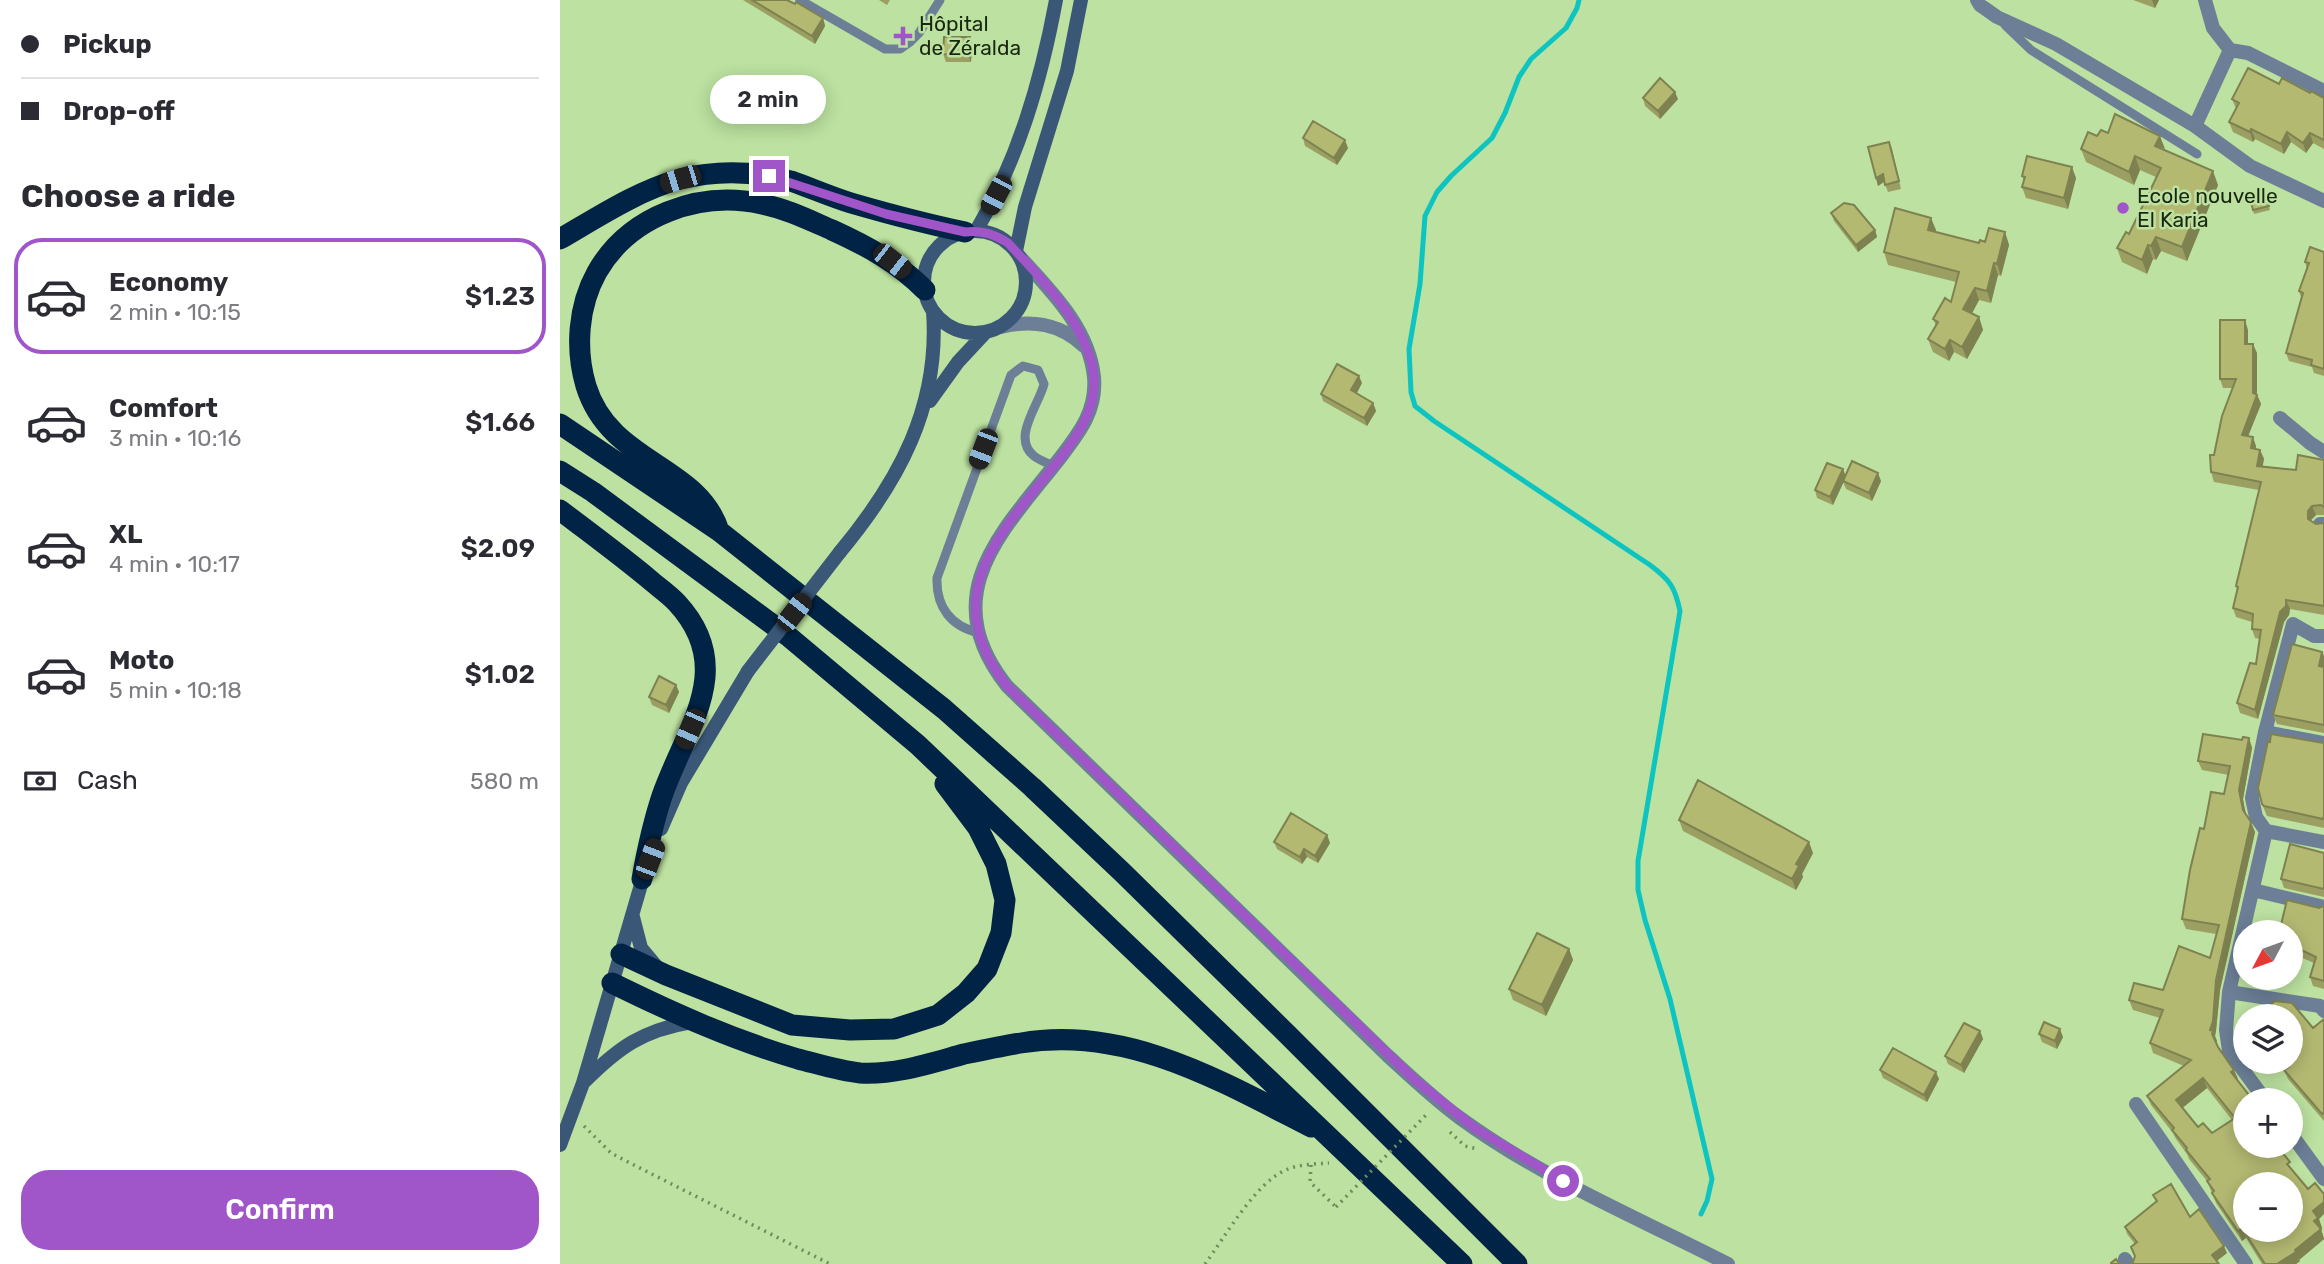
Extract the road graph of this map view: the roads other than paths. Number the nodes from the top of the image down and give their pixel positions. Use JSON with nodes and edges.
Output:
{"nodes":[{"id":1,"x":800,"y":0,"type":"edge"},
{"id":2,"x":940,"y":0,"type":"edge"},
{"id":3,"x":1056,"y":0,"type":"edge"},
{"id":4,"x":1081,"y":0,"type":"edge"},
{"id":5,"x":1977,"y":0,"type":"edge"},
{"id":6,"x":2205,"y":0,"type":"edge"},
{"id":7,"x":1997,"y":17,"type":"junction"},
{"id":8,"x":2230,"y":50,"type":"junction"},
{"id":9,"x":2324,"y":91,"type":"edge"},
{"id":10,"x":2195,"y":126,"type":"junction"},
{"id":11,"x":2197,"y":154,"type":"dead end"},
{"id":12,"x":2324,"y":201,"type":"edge"},
{"id":13,"x":971,"y":232,"type":"junction"},
{"id":14,"x":560,"y":239,"type":"edge"},
{"id":15,"x":1018,"y":254,"type":"junction"},
{"id":16,"x":925,"y":290,"type":"junction"},
{"id":17,"x":933,"y":311,"type":"junction"},
{"id":18,"x":1001,"y":327,"type":"junction"},
{"id":19,"x":985,"y":333,"type":"junction"},
{"id":20,"x":1086,"y":347,"type":"junction"},
{"id":21,"x":923,"y":411,"type":"junction"},
{"id":22,"x":2280,"y":418,"type":"dead end"},
{"id":23,"x":560,"y":424,"type":"edge"},
{"id":24,"x":2324,"y":452,"type":"edge"},
{"id":25,"x":1054,"y":466,"type":"junction"},
{"id":26,"x":560,"y":471,"type":"edge"},
{"id":27,"x":560,"y":510,"type":"edge"},
{"id":28,"x":719,"y":531,"type":"junction"},
{"id":29,"x":980,"y":633,"type":"junction"},
{"id":30,"x":2324,"y":636,"type":"edge"},
{"id":31,"x":2265,"y":732,"type":"junction"},
{"id":32,"x":2324,"y":743,"type":"edge"},
{"id":33,"x":918,"y":745,"type":"junction"},
{"id":34,"x":2266,"y":831,"type":"junction"},
{"id":35,"x":2324,"y":842,"type":"edge"},
{"id":36,"x":642,"y":879,"type":"junction"},
{"id":37,"x":2253,"y":890,"type":"junction"},
{"id":38,"x":2324,"y":907,"type":"edge"},
{"id":39,"x":633,"y":913,"type":"junction"},
{"id":40,"x":621,"y":954,"type":"junction"},
{"id":41,"x":666,"y":975,"type":"junction"},
{"id":42,"x":612,"y":983,"type":"junction"},
{"id":43,"x":2229,"y":992,"type":"junction"},
{"id":44,"x":2324,"y":1011,"type":"edge"},
{"id":45,"x":694,"y":1022,"type":"junction"},
{"id":46,"x":583,"y":1083,"type":"junction"},
{"id":47,"x":2256,"y":1088,"type":"edge"},
{"id":48,"x":2136,"y":1104,"type":"dead end"},
{"id":49,"x":1333,"y":1139,"type":"junction"},
{"id":50,"x":560,"y":1145,"type":"edge"},
{"id":51,"x":2303,"y":1150,"type":"edge"},
{"id":52,"x":2324,"y":1179,"type":"edge"},
{"id":53,"x":1462,"y":1264,"type":"edge"},
{"id":54,"x":1517,"y":1264,"type":"edge"},
{"id":55,"x":1728,"y":1264,"type":"edge"},
{"id":56,"x":2246,"y":1264,"type":"edge"}],
"edges":[{"from":1,"to":2,"type":"lane"},
{"from":3,"to":13,"type":"main road"},
{"from":4,"to":15,"type":"main road"},
{"from":5,"to":7,"type":"street"},
{"from":6,"to":8,"type":"street"},
{"from":7,"to":10,"type":"street"},
{"from":7,"to":11,"type":"lane"},
{"from":8,"to":9,"type":"street"},
{"from":8,"to":10,"type":"street"},
{"from":10,"to":12,"type":"street"},
{"from":13,"to":14,"type":"highway"},
{"from":13,"to":15,"type":"main road"},
{"from":13,"to":16,"type":"main road"},
{"from":15,"to":18,"type":"main road"},
{"from":15,"to":20,"type":"street"},
{"from":16,"to":17,"type":"main road"},
{"from":16,"to":28,"type":"highway"},
{"from":17,"to":19,"type":"main road"},
{"from":17,"to":21,"type":"main road"},
{"from":18,"to":19,"type":"main road"},
{"from":18,"to":20,"type":"street"},
{"from":19,"to":21,"type":"main road"},
{"from":20,"to":25,"type":"street"},
{"from":21,"to":36,"type":"main road","bridge":true},
{"from":22,"to":24,"type":"street"},
{"from":23,"to":28,"type":"highway"},
{"from":25,"to":29,"type":"street"},
{"from":25,"to":29,"type":"lane"},
{"from":26,"to":33,"type":"highway"},
{"from":27,"to":36,"type":"highway"},
{"from":28,"to":54,"type":"highway"},
{"from":29,"to":55,"type":"street"},
{"from":30,"to":31,"type":"street"},
{"from":31,"to":32,"type":"street"},
{"from":31,"to":34,"type":"street"},
{"from":33,"to":41,"type":"highway"},
{"from":33,"to":49,"type":"highway"},
{"from":34,"to":35,"type":"street"},
{"from":34,"to":37,"type":"street"},
{"from":36,"to":39,"type":"main road"},
{"from":37,"to":38,"type":"street"},
{"from":37,"to":43,"type":"street"},
{"from":39,"to":40,"type":"main road"},
{"from":39,"to":41,"type":"main road"},
{"from":40,"to":41,"type":"highway"},
{"from":40,"to":42,"type":"main road"},
{"from":42,"to":45,"type":"highway"},
{"from":42,"to":46,"type":"main road"},
{"from":43,"to":44,"type":"street"},
{"from":43,"to":47,"type":"street"},
{"from":45,"to":46,"type":"main road"},
{"from":45,"to":49,"type":"highway"},
{"from":46,"to":50,"type":"main road"},
{"from":48,"to":56,"type":"street"},
{"from":49,"to":53,"type":"highway"},
{"from":51,"to":52,"type":"street"}]}
